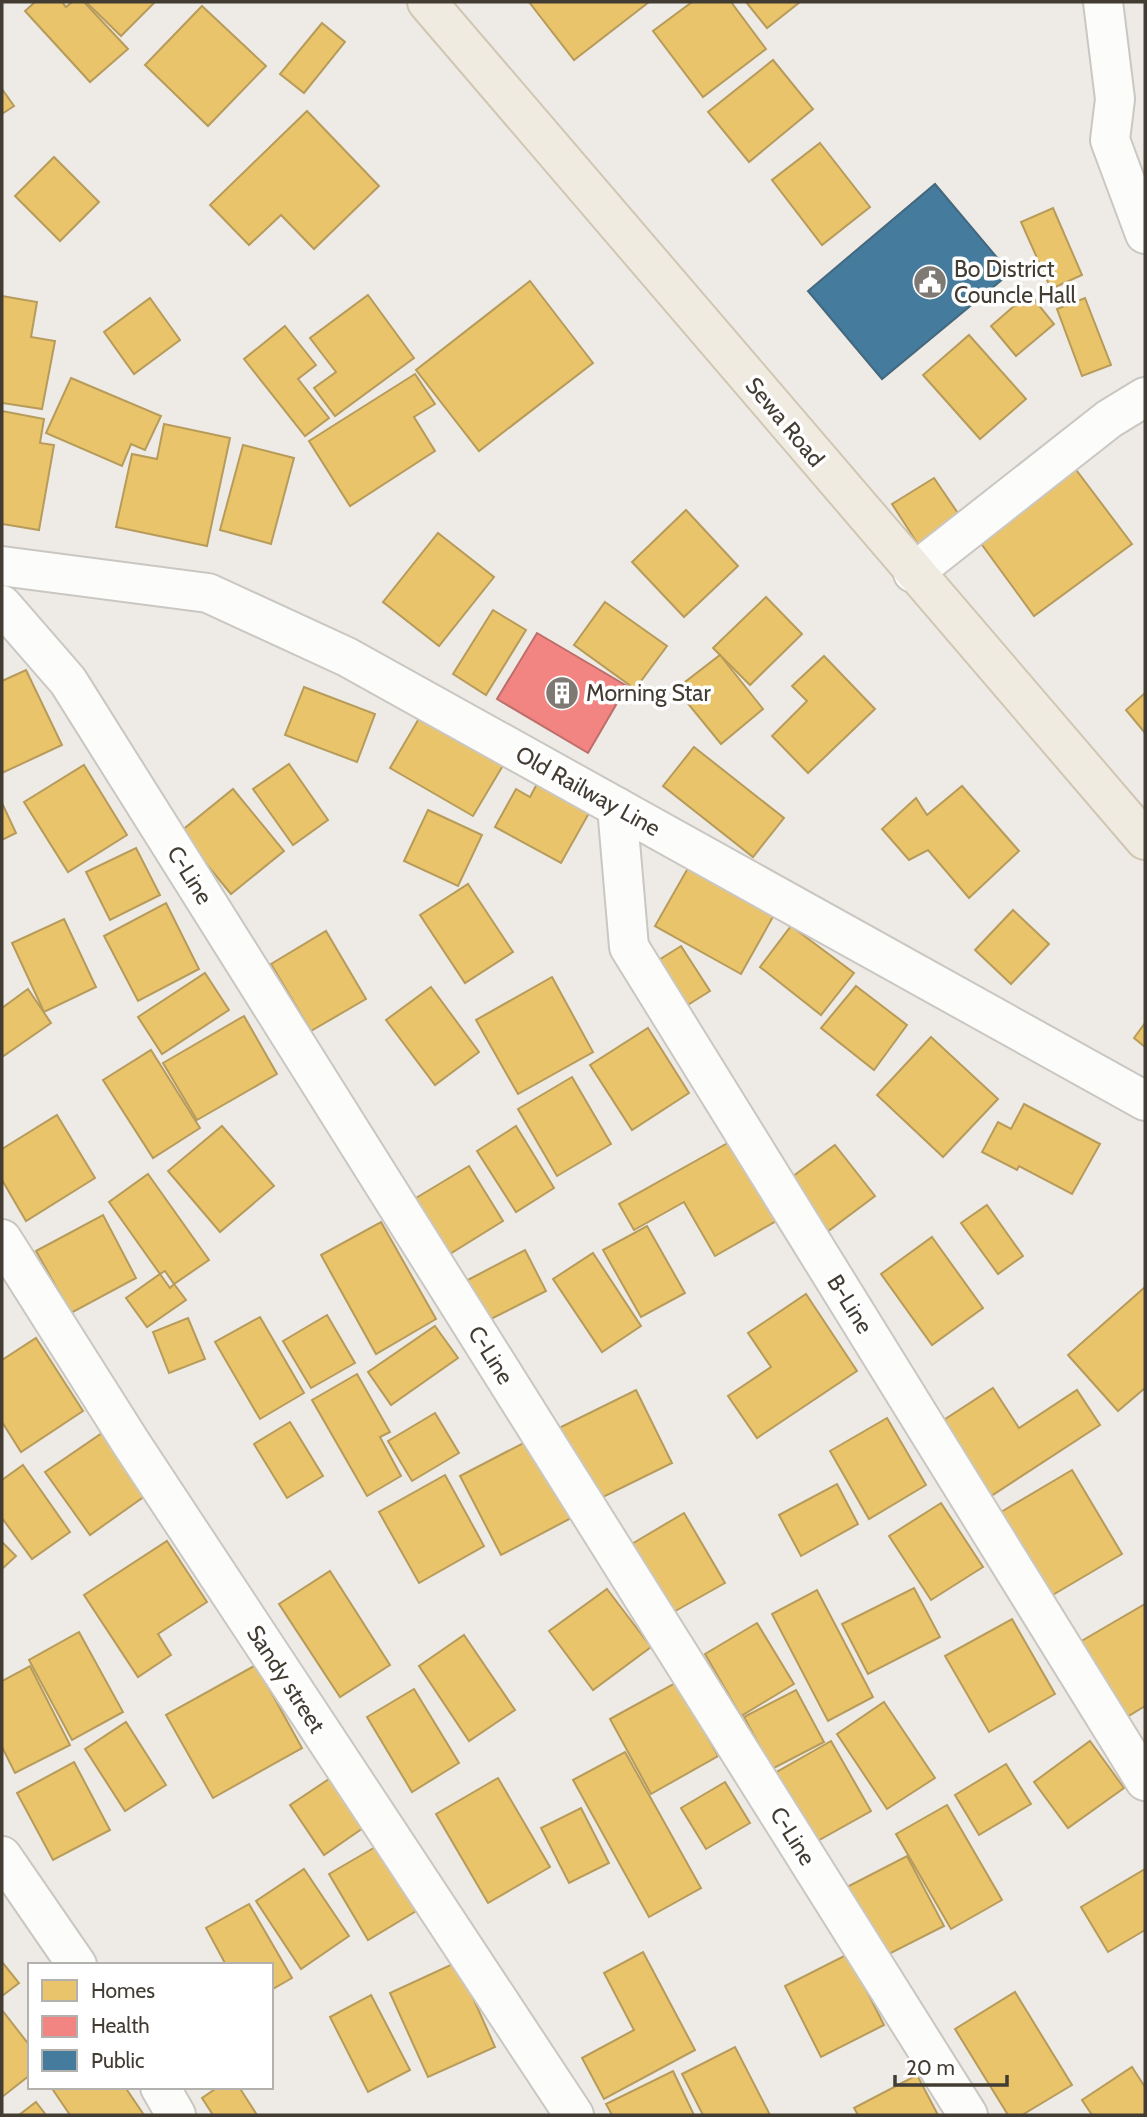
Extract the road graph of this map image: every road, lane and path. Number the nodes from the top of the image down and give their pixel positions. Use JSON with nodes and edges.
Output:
{"nodes":[{"id":1,"x":427,"y":2,"type":"edge"},
{"id":2,"x":1104,"y":2,"type":"edge"},
{"id":3,"x":1145,"y":234,"type":"edge"},
{"id":4,"x":1145,"y":397,"type":"edge"},
{"id":5,"x":2,"y":566,"type":"edge"},
{"id":6,"x":913,"y":573,"type":"junction"},
{"id":7,"x":2,"y":604,"type":"edge"},
{"id":8,"x":617,"y":807,"type":"junction"},
{"id":9,"x":1145,"y":840,"type":"edge"},
{"id":10,"x":1145,"y":1101,"type":"edge"},
{"id":11,"x":2,"y":1239,"type":"edge"},
{"id":12,"x":1145,"y":1781,"type":"edge"},
{"id":13,"x":2,"y":1856,"type":"edge"},
{"id":14,"x":76,"y":1963,"type":"edge"},
{"id":15,"x":161,"y":2089,"type":"edge"},
{"id":16,"x":176,"y":2115,"type":"edge"},
{"id":17,"x":573,"y":2115,"type":"edge"},
{"id":18,"x":968,"y":2115,"type":"edge"}],
"edges":[{"from":1,"to":6,"type":"main road","name":"Sewa Road"},
{"from":2,"to":3,"type":"street"},
{"from":4,"to":6,"type":"street"},
{"from":5,"to":8,"type":"street","name":"Old Railway Line"},
{"from":6,"to":9,"type":"main road","name":"Sewa Road"},
{"from":7,"to":18,"type":"street","name":"C-Line"},
{"from":8,"to":10,"type":"street","name":"Old Railway Line"},
{"from":8,"to":12,"type":"street","name":"B-Line"},
{"from":11,"to":17,"type":"street","name":"Sandy street"},
{"from":13,"to":14,"type":"street"},
{"from":15,"to":16,"type":"street"}]}
